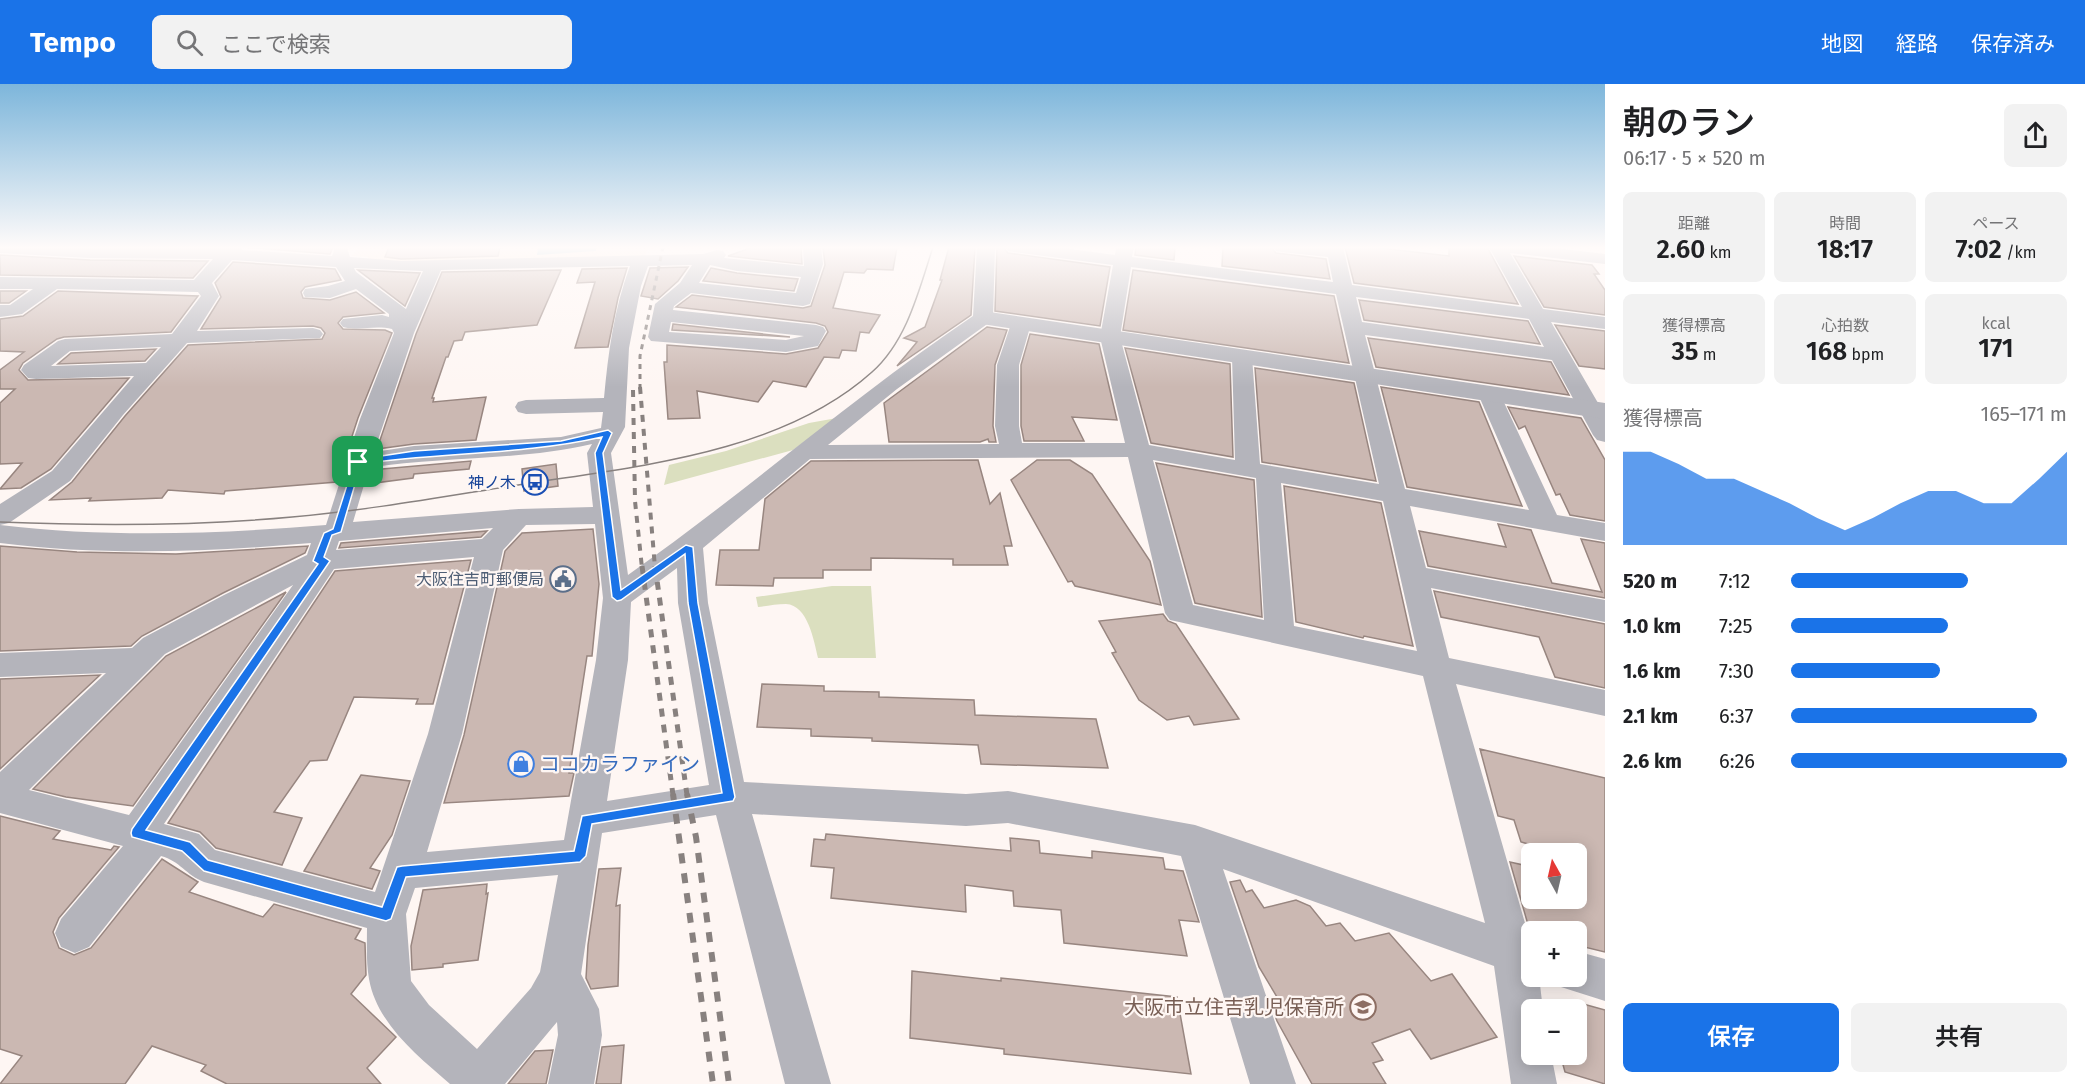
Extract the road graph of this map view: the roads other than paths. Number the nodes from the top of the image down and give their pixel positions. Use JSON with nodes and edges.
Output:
{"nodes":[{"id":1,"x":39,"y":294,"type":"edge"},
{"id":2,"x":208,"y":294,"type":"edge"},
{"id":3,"x":372,"y":294,"type":"edge"},
{"id":4,"x":422,"y":294,"type":"edge"},
{"id":5,"x":630,"y":294,"type":"edge"},
{"id":6,"x":678,"y":294,"type":"edge"},
{"id":7,"x":746,"y":294,"type":"edge"},
{"id":8,"x":805,"y":294,"type":"edge"},
{"id":9,"x":984,"y":294,"type":"edge"},
{"id":10,"x":1117,"y":294,"type":"edge"},
{"id":11,"x":1346,"y":294,"type":"edge"},
{"id":12,"x":1373,"y":294,"type":"edge"},
{"id":13,"x":1525,"y":294,"type":"edge"},
{"id":14,"x":0,"y":311,"type":"edge"},
{"id":15,"x":663,"y":315,"type":"junction"},
{"id":16,"x":1536,"y":315,"type":"junction"},
{"id":17,"x":983,"y":318,"type":"junction"},
{"id":18,"x":350,"y":323,"type":"dead end"},
{"id":19,"x":1021,"y":324,"type":"junction"},
{"id":20,"x":1605,"y":324,"type":"edge"},
{"id":21,"x":1354,"y":327,"type":"junction"},
{"id":22,"x":402,"y":329,"type":"junction"},
{"id":23,"x":313,"y":334,"type":"dead end"},
{"id":24,"x":1110,"y":337,"type":"junction"},
{"id":25,"x":179,"y":339,"type":"junction"},
{"id":26,"x":1559,"y":355,"type":"junction"},
{"id":27,"x":1242,"y":357,"type":"junction"},
{"id":28,"x":152,"y":369,"type":"junction"},
{"id":29,"x":1365,"y":375,"type":"junction"},
{"id":30,"x":1489,"y":394,"type":"junction"},
{"id":31,"x":614,"y":405,"type":"junction"},
{"id":32,"x":526,"y":407,"type":"dead end"},
{"id":33,"x":1598,"y":410,"type":"edge"},
{"id":34,"x":608,"y":433,"type":"junction"},
{"id":35,"x":1605,"y":435,"type":"edge"},
{"id":36,"x":1138,"y":450,"type":"junction"},
{"id":37,"x":1012,"y":451,"type":"junction"},
{"id":38,"x":804,"y":452,"type":"junction"},
{"id":39,"x":358,"y":462,"type":"junction"},
{"id":40,"x":1258,"y":472,"type":"junction"},
{"id":41,"x":1393,"y":496,"type":"junction"},
{"id":42,"x":10,"y":500,"type":"edge"},
{"id":43,"x":608,"y":515,"type":"junction"},
{"id":44,"x":0,"y":517,"type":"edge"},
{"id":45,"x":519,"y":517,"type":"junction"},
{"id":46,"x":1547,"y":522,"type":"junction"},
{"id":47,"x":1605,"y":532,"type":"edge"},
{"id":48,"x":0,"y":534,"type":"edge"},
{"id":49,"x":327,"y":547,"type":"junction"},
{"id":50,"x":490,"y":547,"type":"junction"},
{"id":51,"x":689,"y":547,"type":"junction"},
{"id":52,"x":1413,"y":575,"type":"junction"},
{"id":53,"x":617,"y":597,"type":"junction"},
{"id":54,"x":1605,"y":611,"type":"edge"},
{"id":55,"x":1280,"y":634,"type":"junction"},
{"id":56,"x":137,"y":660,"type":"junction"},
{"id":57,"x":0,"y":665,"type":"edge"},
{"id":58,"x":1436,"y":667,"type":"junction"},
{"id":59,"x":1605,"y":703,"type":"edge"},
{"id":60,"x":0,"y":796,"type":"edge"},
{"id":61,"x":729,"y":797,"type":"junction"},
{"id":62,"x":586,"y":820,"type":"junction"},
{"id":63,"x":145,"y":835,"type":"junction"},
{"id":64,"x":1195,"y":842,"type":"junction"},
{"id":65,"x":580,"y":856,"type":"junction"},
{"id":66,"x":402,"y":872,"type":"junction"},
{"id":67,"x":386,"y":914,"type":"junction"},
{"id":68,"x":75,"y":933,"type":"dead end"},
{"id":69,"x":1521,"y":953,"type":"edge"},
{"id":70,"x":1521,"y":956,"type":"edge"},
{"id":71,"x":1587,"y":975,"type":"edge"},
{"id":72,"x":560,"y":978,"type":"junction"},
{"id":73,"x":1605,"y":980,"type":"edge"},
{"id":74,"x":1525,"y":987,"type":"edge"},
{"id":75,"x":478,"y":1082,"type":"edge"},
{"id":76,"x":571,"y":1084,"type":"edge"},
{"id":77,"x":808,"y":1084,"type":"edge"},
{"id":78,"x":1273,"y":1084,"type":"edge"},
{"id":79,"x":1534,"y":1084,"type":"edge"}],
"edges":[{"from":1,"to":14,"type":"street"},
{"from":2,"to":25,"type":"street"},
{"from":3,"to":22,"type":"street"},
{"from":4,"to":22,"type":"street"},
{"from":5,"to":31,"type":"street"},
{"from":6,"to":15,"type":"street"},
{"from":7,"to":8,"type":"street"},
{"from":9,"to":17,"type":"street"},
{"from":10,"to":24,"type":"street"},
{"from":11,"to":21,"type":"street"},
{"from":12,"to":16,"type":"street"},
{"from":13,"to":16,"type":"street"},
{"from":15,"to":15,"type":"street"},
{"from":16,"to":20,"type":"street"},
{"from":16,"to":26,"type":"street"},
{"from":17,"to":19,"type":"street"},
{"from":17,"to":38,"type":"street"},
{"from":18,"to":22,"type":"street"},
{"from":19,"to":24,"type":"street"},
{"from":19,"to":37,"type":"street"},
{"from":21,"to":26,"type":"street"},
{"from":21,"to":29,"type":"street"},
{"from":22,"to":39,"type":"street"},
{"from":23,"to":25,"type":"street"},
{"from":24,"to":27,"type":"street"},
{"from":24,"to":36,"type":"street"},
{"from":25,"to":28,"type":"street"},
{"from":25,"to":28,"type":"street"},
{"from":26,"to":33,"type":"street"},
{"from":27,"to":29,"type":"street"},
{"from":27,"to":40,"type":"street"},
{"from":28,"to":42,"type":"street"},
{"from":29,"to":30,"type":"street"},
{"from":29,"to":41,"type":"street"},
{"from":30,"to":33,"type":"street"},
{"from":30,"to":46,"type":"street"},
{"from":31,"to":32,"type":"street"},
{"from":31,"to":34,"type":"street"},
{"from":33,"to":35,"type":"street"},
{"from":34,"to":39,"type":"street"},
{"from":34,"to":43,"type":"street"},
{"from":36,"to":37,"type":"street"},
{"from":36,"to":40,"type":"street"},
{"from":36,"to":55,"type":"street"},
{"from":37,"to":38,"type":"street"},
{"from":38,"to":51,"type":"street"},
{"from":39,"to":49,"type":"street"},
{"from":40,"to":41,"type":"street"},
{"from":40,"to":55,"type":"street"},
{"from":41,"to":46,"type":"street"},
{"from":41,"to":52,"type":"street"},
{"from":42,"to":44,"type":"street"},
{"from":43,"to":45,"type":"street"},
{"from":43,"to":53,"type":"street"},
{"from":45,"to":49,"type":"street"},
{"from":45,"to":50,"type":"street"},
{"from":46,"to":47,"type":"street"},
{"from":48,"to":49,"type":"street"},
{"from":49,"to":50,"type":"street"},
{"from":49,"to":56,"type":"street"},
{"from":49,"to":63,"type":"street"},
{"from":50,"to":66,"type":"street"},
{"from":51,"to":53,"type":"street"},
{"from":51,"to":61,"type":"street"},
{"from":52,"to":54,"type":"street"},
{"from":52,"to":58,"type":"street"},
{"from":53,"to":62,"type":"street"},
{"from":55,"to":58,"type":"street"},
{"from":56,"to":57,"type":"street"},
{"from":56,"to":60,"type":"street"},
{"from":58,"to":59,"type":"street"},
{"from":58,"to":69,"type":"street"},
{"from":60,"to":63,"type":"street"},
{"from":61,"to":62,"type":"street"},
{"from":61,"to":64,"type":"street"},
{"from":61,"to":77,"type":"street"},
{"from":62,"to":65,"type":"street"},
{"from":63,"to":67,"type":"street"},
{"from":63,"to":68,"type":"street"},
{"from":64,"to":70,"type":"street"},
{"from":64,"to":78,"type":"street"},
{"from":65,"to":66,"type":"street"},
{"from":65,"to":72,"type":"street"},
{"from":66,"to":67,"type":"street"},
{"from":67,"to":75,"type":"street"},
{"from":71,"to":73,"type":"street"},
{"from":72,"to":75,"type":"street"},
{"from":72,"to":76,"type":"street"},
{"from":74,"to":79,"type":"street"}]}
